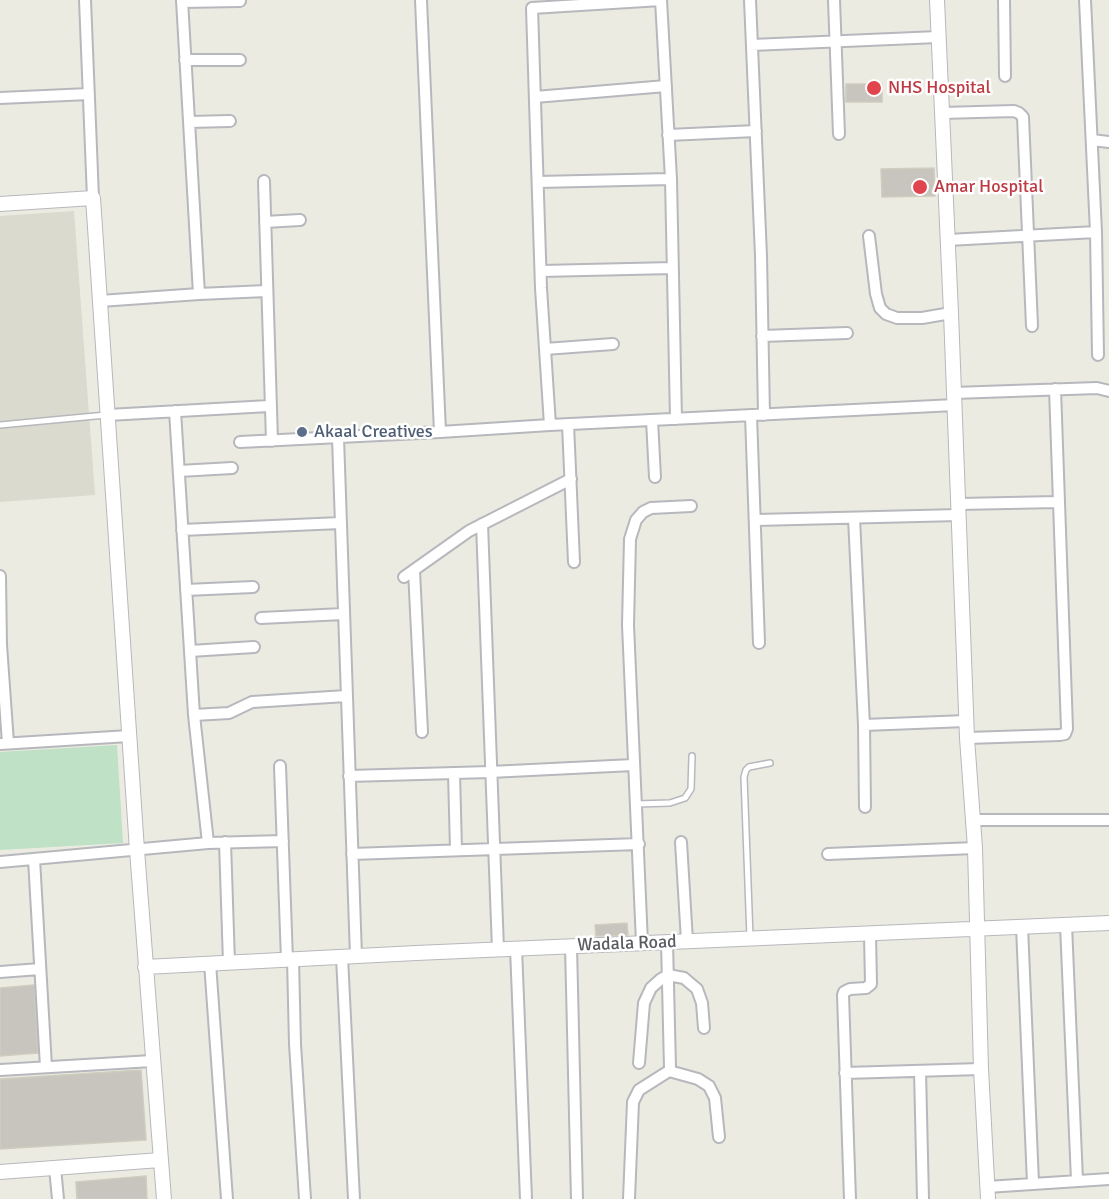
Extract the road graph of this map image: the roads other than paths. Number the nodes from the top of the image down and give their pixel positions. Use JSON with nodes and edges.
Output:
{"nodes":[{"id":1,"x":86,"y":0,"type":"edge"},
{"id":2,"x":421,"y":0,"type":"edge"},
{"id":3,"x":750,"y":0,"type":"edge"},
{"id":4,"x":834,"y":0,"type":"edge"},
{"id":5,"x":936,"y":0,"type":"edge"},
{"id":6,"x":1004,"y":0,"type":"edge"},
{"id":7,"x":1085,"y":0,"type":"edge"},
{"id":8,"x":182,"y":1,"type":"edge"},
{"id":9,"x":240,"y":1,"type":"edge"},
{"id":10,"x":532,"y":4,"type":"edge"},
{"id":11,"x":938,"y":37,"type":"junction"},
{"id":12,"x":837,"y":41,"type":"junction"},
{"id":13,"x":752,"y":45,"type":"junction"},
{"id":14,"x":185,"y":60,"type":"junction"},
{"id":15,"x":240,"y":60,"type":"dead end"},
{"id":16,"x":1005,"y":76,"type":"dead end"},
{"id":17,"x":666,"y":86,"type":"junction"},
{"id":18,"x":89,"y":94,"type":"junction"},
{"id":19,"x":535,"y":97,"type":"junction"},
{"id":20,"x":0,"y":98,"type":"edge"},
{"id":21,"x":942,"y":113,"type":"junction"},
{"id":22,"x":230,"y":121,"type":"dead end"},
{"id":23,"x":189,"y":122,"type":"junction"},
{"id":24,"x":756,"y":131,"type":"junction"},
{"id":25,"x":839,"y":134,"type":"dead end"},
{"id":26,"x":668,"y":135,"type":"junction"},
{"id":27,"x":1092,"y":140,"type":"junction"},
{"id":28,"x":1109,"y":142,"type":"edge"},
{"id":29,"x":671,"y":179,"type":"junction"},
{"id":30,"x":264,"y":181,"type":"dead end"},
{"id":31,"x":538,"y":182,"type":"junction"},
{"id":32,"x":93,"y":198,"type":"junction"},
{"id":33,"x":0,"y":204,"type":"edge"},
{"id":34,"x":300,"y":220,"type":"dead end"},
{"id":35,"x":265,"y":222,"type":"junction"},
{"id":36,"x":1096,"y":232,"type":"junction"},
{"id":37,"x":868,"y":236,"type":"dead end"},
{"id":38,"x":1028,"y":236,"type":"junction"},
{"id":39,"x":948,"y":240,"type":"junction"},
{"id":40,"x":673,"y":268,"type":"junction"},
{"id":41,"x":541,"y":271,"type":"junction"},
{"id":42,"x":266,"y":291,"type":"junction"},
{"id":43,"x":199,"y":294,"type":"junction"},
{"id":44,"x":100,"y":301,"type":"junction"},
{"id":45,"x":951,"y":313,"type":"junction"},
{"id":46,"x":1032,"y":326,"type":"dead end"},
{"id":47,"x":847,"y":333,"type":"dead end"},
{"id":48,"x":762,"y":336,"type":"junction"},
{"id":49,"x":613,"y":345,"type":"dead end"},
{"id":50,"x":545,"y":349,"type":"junction"},
{"id":51,"x":1098,"y":355,"type":"dead end"},
{"id":52,"x":1054,"y":389,"type":"junction"},
{"id":53,"x":1109,"y":392,"type":"edge"},
{"id":54,"x":955,"y":399,"type":"junction"},
{"id":55,"x":269,"y":406,"type":"junction"},
{"id":56,"x":175,"y":411,"type":"junction"},
{"id":57,"x":108,"y":415,"type":"junction"},
{"id":58,"x":764,"y":415,"type":"junction"},
{"id":59,"x":751,"y":416,"type":"junction"},
{"id":60,"x":676,"y":419,"type":"junction"},
{"id":61,"x":652,"y":420,"type":"junction"},
{"id":62,"x":550,"y":424,"type":"junction"},
{"id":63,"x":568,"y":424,"type":"junction"},
{"id":64,"x":0,"y":425,"type":"edge"},
{"id":65,"x":440,"y":432,"type":"junction"},
{"id":66,"x":338,"y":438,"type":"junction"},
{"id":67,"x":272,"y":441,"type":"junction"},
{"id":68,"x":240,"y":442,"type":"dead end"},
{"id":69,"x":232,"y":468,"type":"dead end"},
{"id":70,"x":178,"y":471,"type":"junction"},
{"id":71,"x":655,"y":477,"type":"dead end"},
{"id":72,"x":571,"y":479,"type":"junction"},
{"id":73,"x":1058,"y":502,"type":"junction"},
{"id":74,"x":691,"y":506,"type":"dead end"},
{"id":75,"x":959,"y":510,"type":"junction"},
{"id":76,"x":854,"y":518,"type":"junction"},
{"id":77,"x":756,"y":520,"type":"junction"},
{"id":78,"x":340,"y":523,"type":"junction"},
{"id":79,"x":482,"y":525,"type":"junction"},
{"id":80,"x":182,"y":530,"type":"junction"},
{"id":81,"x":574,"y":562,"type":"dead end"},
{"id":82,"x":414,"y":571,"type":"junction"},
{"id":83,"x":0,"y":576,"type":"edge"},
{"id":84,"x":404,"y":577,"type":"dead end"},
{"id":85,"x":253,"y":587,"type":"dead end"},
{"id":86,"x":186,"y":591,"type":"junction"},
{"id":87,"x":343,"y":614,"type":"junction"},
{"id":88,"x":261,"y":618,"type":"dead end"},
{"id":89,"x":759,"y":643,"type":"dead end"},
{"id":90,"x":1,"y":645,"type":"edge"},
{"id":91,"x":254,"y":647,"type":"dead end"},
{"id":92,"x":190,"y":651,"type":"junction"},
{"id":93,"x":346,"y":696,"type":"junction"},
{"id":94,"x":194,"y":715,"type":"junction"},
{"id":95,"x":966,"y":721,"type":"junction"},
{"id":96,"x":864,"y":725,"type":"junction"},
{"id":97,"x":422,"y":732,"type":"dead end"},
{"id":98,"x":129,"y":736,"type":"junction"},
{"id":99,"x":967,"y":738,"type":"junction"},
{"id":100,"x":4,"y":743,"type":"edge"},
{"id":101,"x":692,"y":756,"type":"dead end"},
{"id":102,"x":770,"y":763,"type":"dead end"},
{"id":103,"x":633,"y":765,"type":"junction"},
{"id":104,"x":280,"y":766,"type":"dead end"},
{"id":105,"x":490,"y":772,"type":"junction"},
{"id":106,"x":454,"y":773,"type":"junction"},
{"id":107,"x":349,"y":776,"type":"junction"},
{"id":108,"x":636,"y":804,"type":"junction"},
{"id":109,"x":865,"y":807,"type":"dead end"},
{"id":110,"x":972,"y":820,"type":"junction"},
{"id":111,"x":1109,"y":820,"type":"edge"},
{"id":112,"x":283,"y":841,"type":"junction"},
{"id":113,"x":225,"y":842,"type":"junction"},
{"id":114,"x":681,"y":842,"type":"dead end"},
{"id":115,"x":208,"y":843,"type":"junction"},
{"id":116,"x":639,"y":844,"type":"junction"},
{"id":117,"x":975,"y":848,"type":"junction"},
{"id":118,"x":494,"y":849,"type":"junction"},
{"id":119,"x":137,"y":850,"type":"junction"},
{"id":120,"x":456,"y":850,"type":"junction"},
{"id":121,"x":352,"y":854,"type":"junction"},
{"id":122,"x":828,"y":854,"type":"dead end"},
{"id":123,"x":34,"y":859,"type":"junction"},
{"id":124,"x":0,"y":862,"type":"edge"},
{"id":125,"x":1109,"y":923,"type":"edge"},
{"id":126,"x":1066,"y":925,"type":"junction"},
{"id":127,"x":978,"y":927,"type":"junction"},
{"id":128,"x":1022,"y":927,"type":"junction"},
{"id":129,"x":870,"y":934,"type":"junction"},
{"id":130,"x":750,"y":939,"type":"junction"},
{"id":131,"x":687,"y":941,"type":"junction"},
{"id":132,"x":667,"y":942,"type":"junction"},
{"id":133,"x":642,"y":943,"type":"junction"},
{"id":134,"x":571,"y":946,"type":"junction"},
{"id":135,"x":516,"y":948,"type":"junction"},
{"id":136,"x":498,"y":949,"type":"junction"},
{"id":137,"x":349,"y":956,"type":"junction"},
{"id":138,"x":290,"y":960,"type":"junction"},
{"id":139,"x":210,"y":963,"type":"junction"},
{"id":140,"x":229,"y":963,"type":"junction"},
{"id":141,"x":145,"y":968,"type":"junction"},
{"id":142,"x":40,"y":969,"type":"junction"},
{"id":143,"x":0,"y":972,"type":"edge"},
{"id":144,"x":668,"y":975,"type":"junction"},
{"id":145,"x":704,"y":1028,"type":"dead end"},
{"id":146,"x":152,"y":1061,"type":"junction"},
{"id":147,"x":639,"y":1063,"type":"dead end"},
{"id":148,"x":46,"y":1067,"type":"junction"},
{"id":149,"x":981,"y":1069,"type":"junction"},
{"id":150,"x":0,"y":1070,"type":"edge"},
{"id":151,"x":669,"y":1071,"type":"junction"},
{"id":152,"x":920,"y":1071,"type":"junction"},
{"id":153,"x":845,"y":1073,"type":"junction"},
{"id":154,"x":719,"y":1137,"type":"dead end"},
{"id":155,"x":159,"y":1160,"type":"junction"},
{"id":156,"x":55,"y":1168,"type":"junction"},
{"id":157,"x":0,"y":1172,"type":"edge"},
{"id":158,"x":1109,"y":1179,"type":"edge"},
{"id":159,"x":1077,"y":1180,"type":"junction"},
{"id":160,"x":1034,"y":1183,"type":"junction"},
{"id":161,"x":987,"y":1193,"type":"edge"},
{"id":162,"x":58,"y":1199,"type":"edge"},
{"id":163,"x":164,"y":1199,"type":"edge"},
{"id":164,"x":227,"y":1199,"type":"edge"},
{"id":165,"x":305,"y":1199,"type":"edge"},
{"id":166,"x":354,"y":1199,"type":"edge"},
{"id":167,"x":526,"y":1199,"type":"edge"},
{"id":168,"x":577,"y":1199,"type":"edge"},
{"id":169,"x":629,"y":1199,"type":"edge"},
{"id":170,"x":850,"y":1199,"type":"edge"},
{"id":171,"x":923,"y":1199,"type":"edge"}],
"edges":[{"from":1,"to":18,"type":"street"},
{"from":2,"to":65,"type":"street"},
{"from":3,"to":13,"type":"street"},
{"from":4,"to":12,"type":"street"},
{"from":5,"to":11,"type":"street"},
{"from":6,"to":16,"type":"street"},
{"from":7,"to":27,"type":"street"},
{"from":8,"to":9,"type":"street"},
{"from":8,"to":14,"type":"street"},
{"from":10,"to":17,"type":"street"},
{"from":10,"to":19,"type":"street"},
{"from":11,"to":12,"type":"street"},
{"from":11,"to":21,"type":"street"},
{"from":12,"to":13,"type":"street"},
{"from":12,"to":25,"type":"street"},
{"from":13,"to":24,"type":"street"},
{"from":14,"to":15,"type":"street"},
{"from":14,"to":23,"type":"street"},
{"from":17,"to":19,"type":"street"},
{"from":17,"to":26,"type":"street"},
{"from":18,"to":20,"type":"street"},
{"from":18,"to":32,"type":"street"},
{"from":19,"to":31,"type":"street"},
{"from":21,"to":38,"type":"street"},
{"from":21,"to":39,"type":"street"},
{"from":22,"to":23,"type":"street"},
{"from":23,"to":43,"type":"street"},
{"from":24,"to":26,"type":"street"},
{"from":24,"to":48,"type":"street"},
{"from":26,"to":29,"type":"street"},
{"from":27,"to":28,"type":"street"},
{"from":27,"to":36,"type":"street"},
{"from":29,"to":31,"type":"street"},
{"from":29,"to":40,"type":"street"},
{"from":30,"to":35,"type":"street"},
{"from":31,"to":41,"type":"street"},
{"from":32,"to":33,"type":"street"},
{"from":32,"to":44,"type":"street"},
{"from":34,"to":35,"type":"street"},
{"from":35,"to":42,"type":"street"},
{"from":36,"to":38,"type":"street"},
{"from":36,"to":51,"type":"street"},
{"from":37,"to":45,"type":"street"},
{"from":38,"to":39,"type":"street"},
{"from":38,"to":46,"type":"street"},
{"from":39,"to":45,"type":"street"},
{"from":40,"to":41,"type":"street"},
{"from":40,"to":60,"type":"street"},
{"from":41,"to":50,"type":"street"},
{"from":42,"to":43,"type":"street"},
{"from":42,"to":55,"type":"street"},
{"from":43,"to":44,"type":"street"},
{"from":44,"to":57,"type":"street"},
{"from":45,"to":54,"type":"street"},
{"from":47,"to":48,"type":"street"},
{"from":48,"to":58,"type":"street"},
{"from":49,"to":50,"type":"street"},
{"from":50,"to":62,"type":"street"},
{"from":52,"to":53,"type":"street"},
{"from":52,"to":54,"type":"street"},
{"from":52,"to":73,"type":"street"},
{"from":54,"to":58,"type":"street"},
{"from":54,"to":75,"type":"street"},
{"from":55,"to":56,"type":"street"},
{"from":55,"to":67,"type":"street"},
{"from":56,"to":57,"type":"street"},
{"from":56,"to":70,"type":"street"},
{"from":57,"to":64,"type":"lane"},
{"from":57,"to":98,"type":"street"},
{"from":58,"to":59,"type":"street"},
{"from":59,"to":60,"type":"street"},
{"from":59,"to":77,"type":"street"},
{"from":60,"to":61,"type":"street"},
{"from":61,"to":63,"type":"street"},
{"from":61,"to":71,"type":"street"},
{"from":62,"to":63,"type":"street"},
{"from":62,"to":65,"type":"street"},
{"from":63,"to":72,"type":"street"},
{"from":65,"to":66,"type":"street"},
{"from":66,"to":67,"type":"street"},
{"from":66,"to":78,"type":"street"},
{"from":67,"to":68,"type":"street"},
{"from":69,"to":70,"type":"street"},
{"from":70,"to":80,"type":"street"},
{"from":72,"to":79,"type":"street"},
{"from":72,"to":81,"type":"street"},
{"from":73,"to":75,"type":"street"},
{"from":73,"to":99,"type":"street"},
{"from":74,"to":103,"type":"street"},
{"from":75,"to":76,"type":"street"},
{"from":75,"to":95,"type":"street"},
{"from":76,"to":77,"type":"street"},
{"from":76,"to":96,"type":"street"},
{"from":77,"to":89,"type":"street"},
{"from":78,"to":80,"type":"street"},
{"from":78,"to":87,"type":"street"},
{"from":79,"to":82,"type":"street"},
{"from":79,"to":105,"type":"street"},
{"from":80,"to":86,"type":"street"},
{"from":82,"to":84,"type":"street"},
{"from":82,"to":97,"type":"street"},
{"from":83,"to":90,"type":"street"},
{"from":85,"to":86,"type":"street"},
{"from":86,"to":92,"type":"street"},
{"from":87,"to":88,"type":"street"},
{"from":87,"to":93,"type":"street"},
{"from":90,"to":100,"type":"street"},
{"from":91,"to":92,"type":"street"},
{"from":92,"to":94,"type":"street"},
{"from":93,"to":94,"type":"street"},
{"from":93,"to":107,"type":"street"},
{"from":94,"to":115,"type":"street"},
{"from":95,"to":96,"type":"street"},
{"from":95,"to":99,"type":"street"},
{"from":96,"to":109,"type":"street"},
{"from":98,"to":100,"type":"street"},
{"from":98,"to":119,"type":"street"},
{"from":99,"to":110,"type":"street"},
{"from":101,"to":108,"type":"lane"},
{"from":102,"to":130,"type":"lane"},
{"from":103,"to":105,"type":"street"},
{"from":103,"to":108,"type":"street"},
{"from":104,"to":112,"type":"street"},
{"from":105,"to":106,"type":"street"},
{"from":105,"to":118,"type":"street"},
{"from":106,"to":107,"type":"street"},
{"from":106,"to":120,"type":"street"},
{"from":107,"to":121,"type":"street"},
{"from":108,"to":116,"type":"street"},
{"from":110,"to":111,"type":"street"},
{"from":110,"to":117,"type":"street"},
{"from":112,"to":113,"type":"street"},
{"from":112,"to":138,"type":"street"},
{"from":113,"to":115,"type":"street"},
{"from":113,"to":140,"type":"street"},
{"from":114,"to":131,"type":"street"},
{"from":115,"to":119,"type":"street"},
{"from":116,"to":118,"type":"street"},
{"from":116,"to":133,"type":"street"},
{"from":117,"to":122,"type":"street"},
{"from":117,"to":127,"type":"street"},
{"from":118,"to":120,"type":"street"},
{"from":118,"to":136,"type":"street"},
{"from":119,"to":123,"type":"street"},
{"from":119,"to":141,"type":"street"},
{"from":120,"to":121,"type":"street"},
{"from":121,"to":137,"type":"street"},
{"from":123,"to":124,"type":"street"},
{"from":123,"to":142,"type":"street"},
{"from":125,"to":126,"type":"street","name":"Wadala Road"},
{"from":126,"to":128,"type":"street","name":"Wadala Road"},
{"from":126,"to":159,"type":"street"},
{"from":127,"to":128,"type":"street","name":"Wadala Road"},
{"from":127,"to":129,"type":"street","name":"Wadala Road"},
{"from":127,"to":149,"type":"street"},
{"from":128,"to":160,"type":"street"},
{"from":129,"to":130,"type":"street","name":"Wadala Road"},
{"from":129,"to":153,"type":"street"},
{"from":130,"to":131,"type":"street","name":"Wadala Road"},
{"from":131,"to":132,"type":"street","name":"Wadala Road"},
{"from":132,"to":133,"type":"street","name":"Wadala Road"},
{"from":132,"to":144,"type":"street"},
{"from":133,"to":134,"type":"street","name":"Wadala Road"},
{"from":134,"to":135,"type":"street","name":"Wadala Road"},
{"from":134,"to":168,"type":"street"},
{"from":135,"to":136,"type":"street","name":"Wadala Road"},
{"from":135,"to":167,"type":"street"},
{"from":136,"to":137,"type":"street","name":"Wadala Road"},
{"from":137,"to":138,"type":"street","name":"Wadala Road"},
{"from":137,"to":166,"type":"street"},
{"from":138,"to":140,"type":"street","name":"Wadala Road"},
{"from":138,"to":165,"type":"street"},
{"from":139,"to":140,"type":"street","name":"Wadala Road"},
{"from":139,"to":141,"type":"street","name":"Wadala Road"},
{"from":139,"to":164,"type":"street"},
{"from":141,"to":146,"type":"street"},
{"from":142,"to":143,"type":"street"},
{"from":142,"to":148,"type":"street"},
{"from":144,"to":145,"type":"street"},
{"from":144,"to":147,"type":"street"},
{"from":144,"to":151,"type":"street"},
{"from":146,"to":148,"type":"street"},
{"from":146,"to":155,"type":"street"},
{"from":148,"to":150,"type":"street"},
{"from":149,"to":152,"type":"street"},
{"from":149,"to":161,"type":"street"},
{"from":151,"to":154,"type":"street"},
{"from":151,"to":169,"type":"street"},
{"from":152,"to":153,"type":"street"},
{"from":152,"to":171,"type":"street"},
{"from":153,"to":170,"type":"street"},
{"from":155,"to":156,"type":"street"},
{"from":155,"to":163,"type":"street"},
{"from":156,"to":157,"type":"street"},
{"from":156,"to":162,"type":"street"},
{"from":158,"to":159,"type":"street"},
{"from":159,"to":160,"type":"street"},
{"from":160,"to":161,"type":"street"}]}
